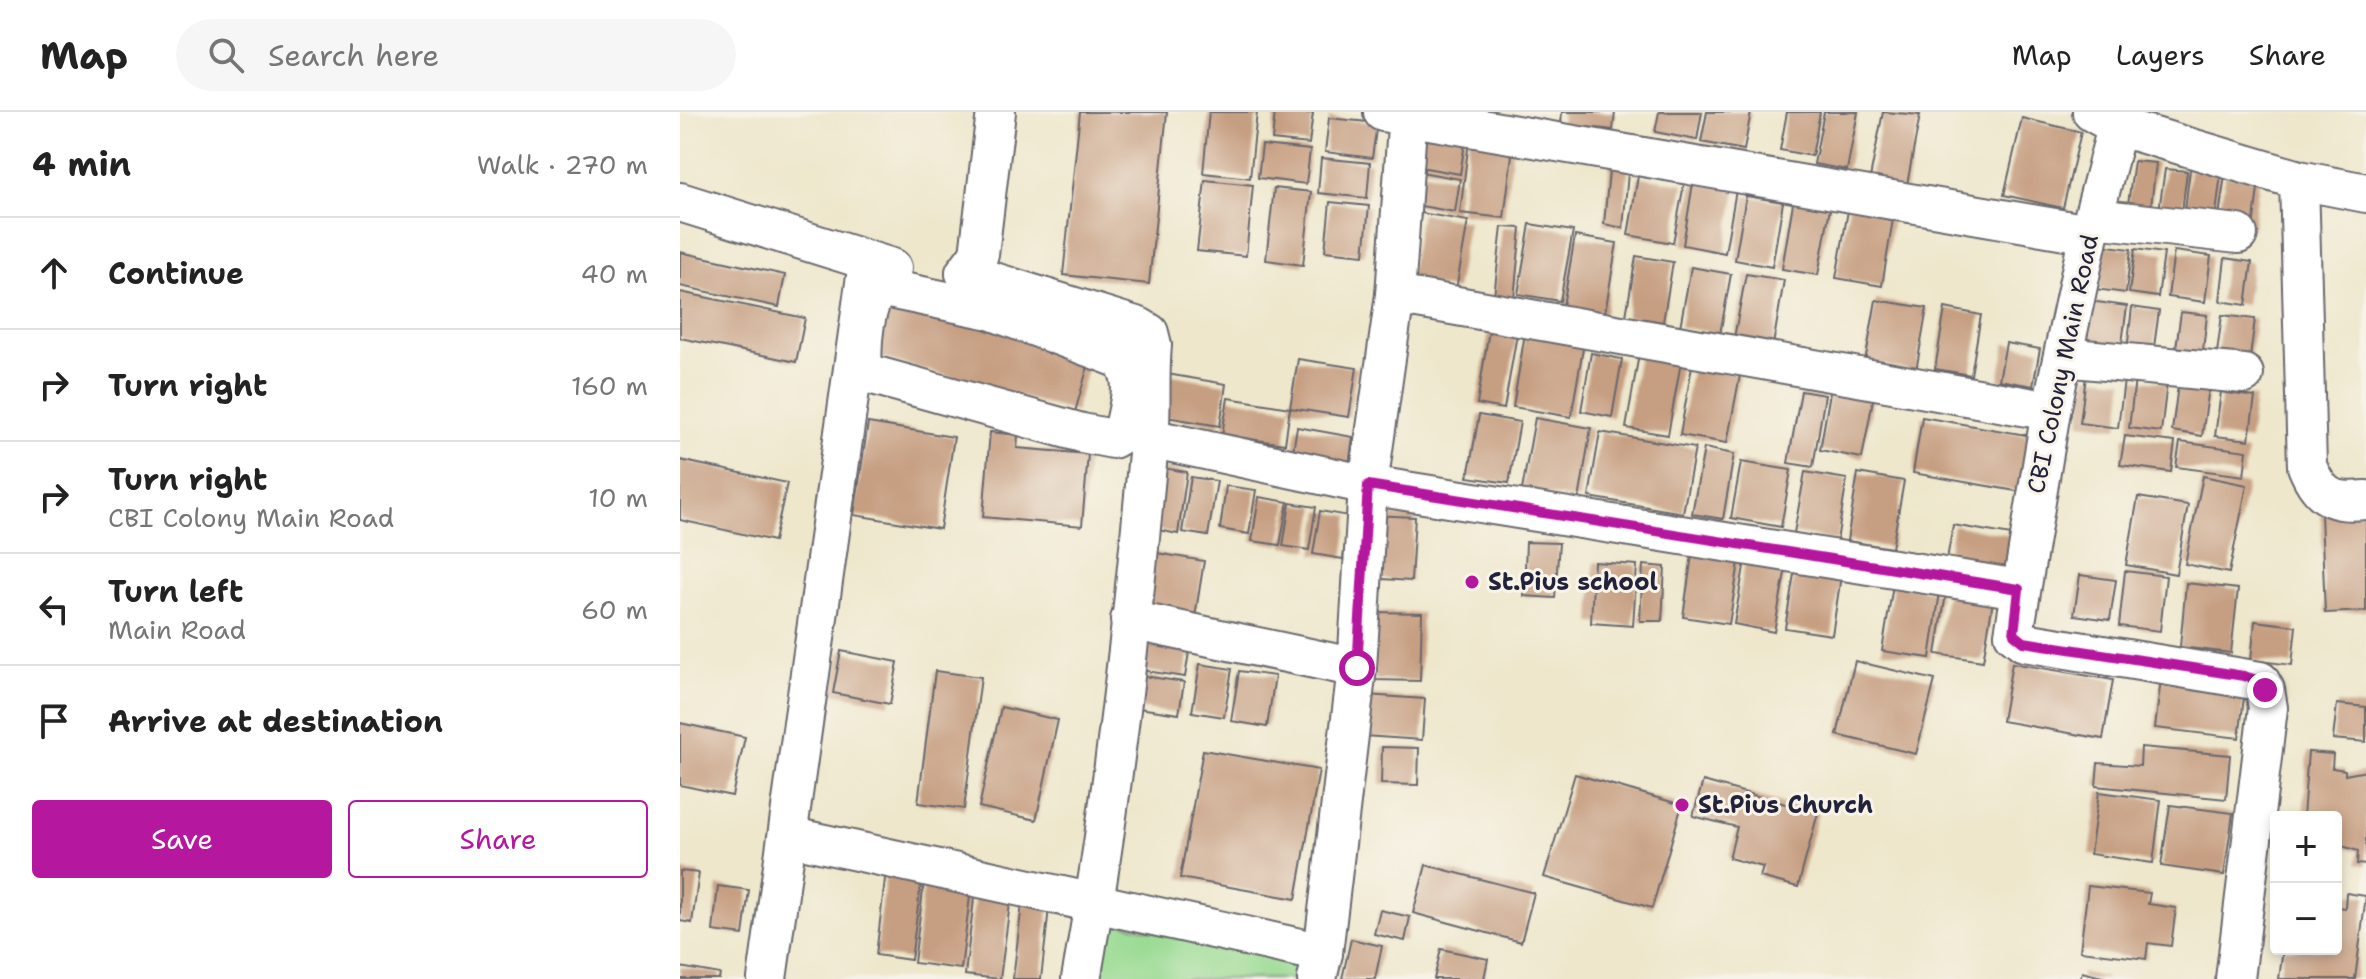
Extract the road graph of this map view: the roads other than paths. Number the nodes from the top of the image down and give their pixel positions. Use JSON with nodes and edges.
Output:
{"nodes":[{"id":1,"x":996,"y":112,"type":"edge"},
{"id":2,"x":1400,"y":113,"type":"edge"},
{"id":3,"x":2110,"y":117,"type":"edge"},
{"id":4,"x":2299,"y":180,"type":"junction"},
{"id":5,"x":2366,"y":193,"type":"edge"},
{"id":6,"x":680,"y":202,"type":"edge"},
{"id":7,"x":2092,"y":226,"type":"junction"},
{"id":8,"x":2238,"y":234,"type":"dead end"},
{"id":9,"x":868,"y":262,"type":"junction"},
{"id":10,"x":981,"y":290,"type":"junction"},
{"id":11,"x":1395,"y":295,"type":"junction"},
{"id":12,"x":2063,"y":357,"type":"junction"},
{"id":13,"x":2244,"y":374,"type":"dead end"},
{"id":14,"x":2051,"y":411,"type":"junction"},
{"id":15,"x":1149,"y":438,"type":"junction"},
{"id":16,"x":1368,"y":485,"type":"junction"},
{"id":17,"x":2366,"y":500,"type":"edge"},
{"id":18,"x":2017,"y":604,"type":"junction"},
{"id":19,"x":1130,"y":620,"type":"junction"},
{"id":20,"x":1357,"y":668,"type":"junction"},
{"id":21,"x":788,"y":836,"type":"junction"},
{"id":22,"x":1095,"y":902,"type":"junction"},
{"id":23,"x":1320,"y":966,"type":"edge"},
{"id":24,"x":767,"y":979,"type":"edge"},
{"id":25,"x":1081,"y":979,"type":"edge"},
{"id":26,"x":2235,"y":979,"type":"edge"}],
"edges":[{"from":1,"to":10,"type":"street"},
{"from":2,"to":7,"type":"street"},
{"from":2,"to":11,"type":"street"},
{"from":3,"to":4,"type":"street"},
{"from":3,"to":7,"type":"street","name":"CBI Colony Main Road"},
{"from":4,"to":5,"type":"street"},
{"from":4,"to":17,"type":"street"},
{"from":6,"to":9,"type":"street"},
{"from":7,"to":8,"type":"street"},
{"from":7,"to":12,"type":"street","name":"CBI Colony Main Road"},
{"from":9,"to":10,"type":"street"},
{"from":9,"to":21,"type":"street"},
{"from":10,"to":10,"type":"street"},
{"from":10,"to":15,"type":"street"},
{"from":11,"to":14,"type":"street"},
{"from":11,"to":16,"type":"street"},
{"from":12,"to":13,"type":"street"},
{"from":12,"to":14,"type":"street","name":"CBI Colony Main Road"},
{"from":14,"to":18,"type":"street","name":"CBI Colony Main Road"},
{"from":15,"to":16,"type":"street"},
{"from":15,"to":19,"type":"street"},
{"from":16,"to":18,"type":"street"},
{"from":16,"to":20,"type":"street"},
{"from":18,"to":26,"type":"street"},
{"from":19,"to":20,"type":"street"},
{"from":19,"to":22,"type":"street"},
{"from":20,"to":23,"type":"street"},
{"from":21,"to":22,"type":"street"},
{"from":21,"to":24,"type":"street"},
{"from":22,"to":23,"type":"street"},
{"from":22,"to":25,"type":"street"}]}
